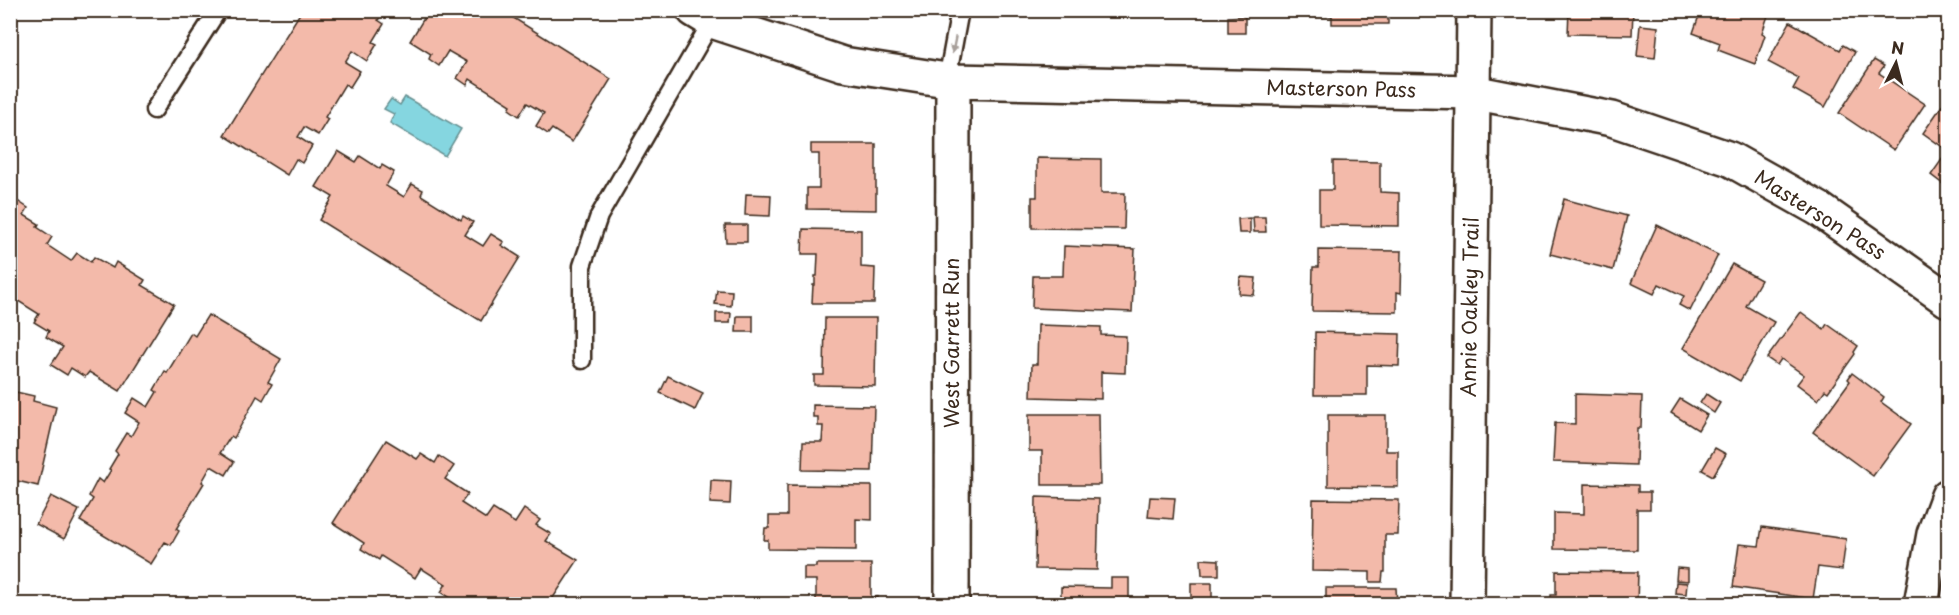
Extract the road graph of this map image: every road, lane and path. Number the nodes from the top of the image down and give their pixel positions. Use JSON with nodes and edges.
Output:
{"nodes":[{"id":1,"x":218,"y":10,"type":"edge"},
{"id":2,"x":960,"y":10,"type":"edge"},
{"id":3,"x":1474,"y":10,"type":"edge"},
{"id":4,"x":703,"y":16,"type":"edge"},
{"id":5,"x":950,"y":80,"type":"junction"},
{"id":6,"x":1472,"y":92,"type":"junction"},
{"id":7,"x":154,"y":110,"type":"dead end"},
{"id":8,"x":1948,"y":300,"type":"edge"},
{"id":9,"x":582,"y":360,"type":"dead end"},
{"id":10,"x":1948,"y":496,"type":"edge"},
{"id":11,"x":952,"y":604,"type":"edge"},
{"id":12,"x":1467,"y":604,"type":"edge"},
{"id":13,"x":1921,"y":604,"type":"edge"}],
"edges":[{"from":1,"to":7,"type":"lane"},
{"from":2,"to":5,"type":"lane","one_way":true},
{"from":3,"to":6,"type":"street","name":"Annie Oakley Trail"},
{"from":4,"to":5,"type":"street","name":"Masterson Pass"},
{"from":4,"to":9,"type":"lane"},
{"from":5,"to":6,"type":"street","name":"Masterson Pass"},
{"from":5,"to":11,"type":"street","name":"West Garrett Run"},
{"from":6,"to":8,"type":"street","name":"Masterson Pass"},
{"from":6,"to":12,"type":"street","name":"Annie Oakley Trail"},
{"from":10,"to":13,"type":"street"}]}
